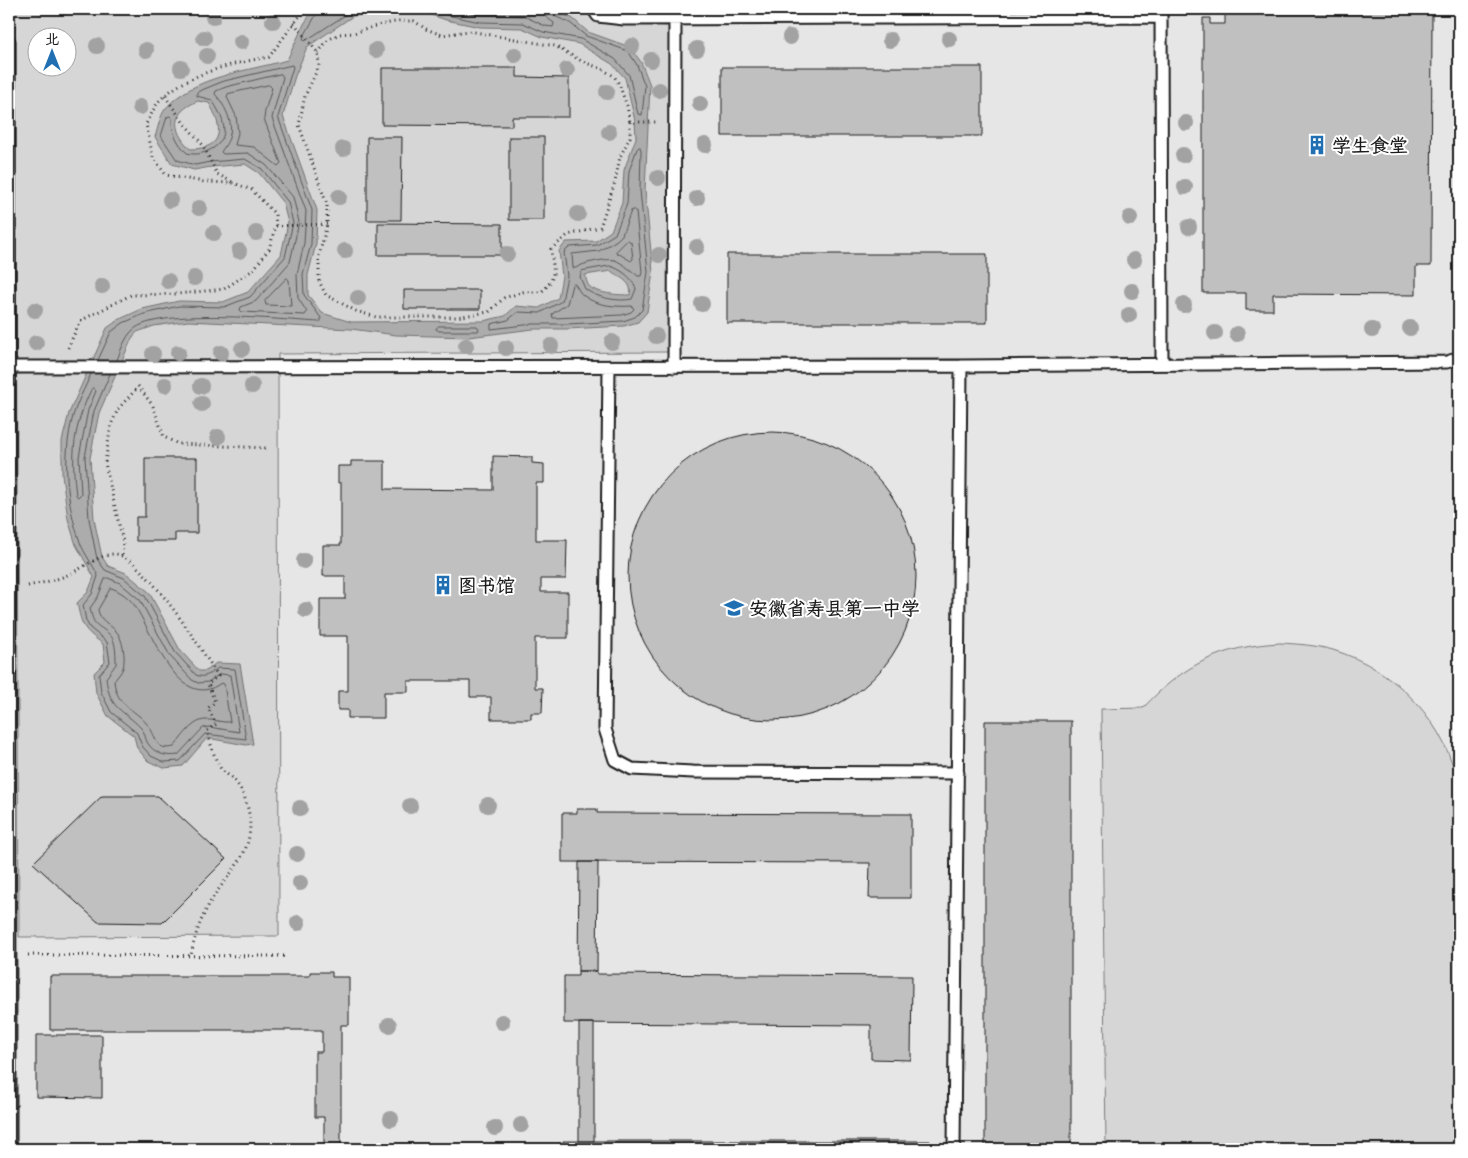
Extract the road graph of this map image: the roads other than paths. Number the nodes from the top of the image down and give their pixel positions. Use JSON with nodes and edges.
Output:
{"nodes":[{"id":1,"x":592,"y":9,"type":"edge"},
{"id":2,"x":1161,"y":13,"type":"edge"},
{"id":3,"x":675,"y":20,"type":"junction"},
{"id":4,"x":9,"y":41,"type":"edge"},
{"id":5,"x":1459,"y":358,"type":"edge"},
{"id":6,"x":1162,"y":364,"type":"junction"},
{"id":7,"x":961,"y":366,"type":"junction"},
{"id":8,"x":10,"y":367,"type":"edge"},
{"id":9,"x":609,"y":367,"type":"junction"},
{"id":10,"x":674,"y":367,"type":"junction"},
{"id":11,"x":10,"y":586,"type":"edge"},
{"id":12,"x":958,"y":773,"type":"junction"},
{"id":13,"x":10,"y":955,"type":"edge"},
{"id":14,"x":10,"y":1149,"type":"edge"},
{"id":15,"x":954,"y":1149,"type":"edge"}],
"edges":[{"from":1,"to":3,"type":"lane"},
{"from":2,"to":3,"type":"lane"},
{"from":2,"to":6,"type":"lane"},
{"from":3,"to":10,"type":"lane"},
{"from":4,"to":8,"type":"lane"},
{"from":5,"to":6,"type":"lane"},
{"from":6,"to":7,"type":"lane"},
{"from":7,"to":10,"type":"lane"},
{"from":7,"to":12,"type":"lane"},
{"from":8,"to":9,"type":"lane"},
{"from":8,"to":11,"type":"lane"},
{"from":9,"to":10,"type":"lane"},
{"from":9,"to":12,"type":"lane"},
{"from":11,"to":13,"type":"lane"},
{"from":12,"to":15,"type":"lane"},
{"from":13,"to":14,"type":"lane"}]}
